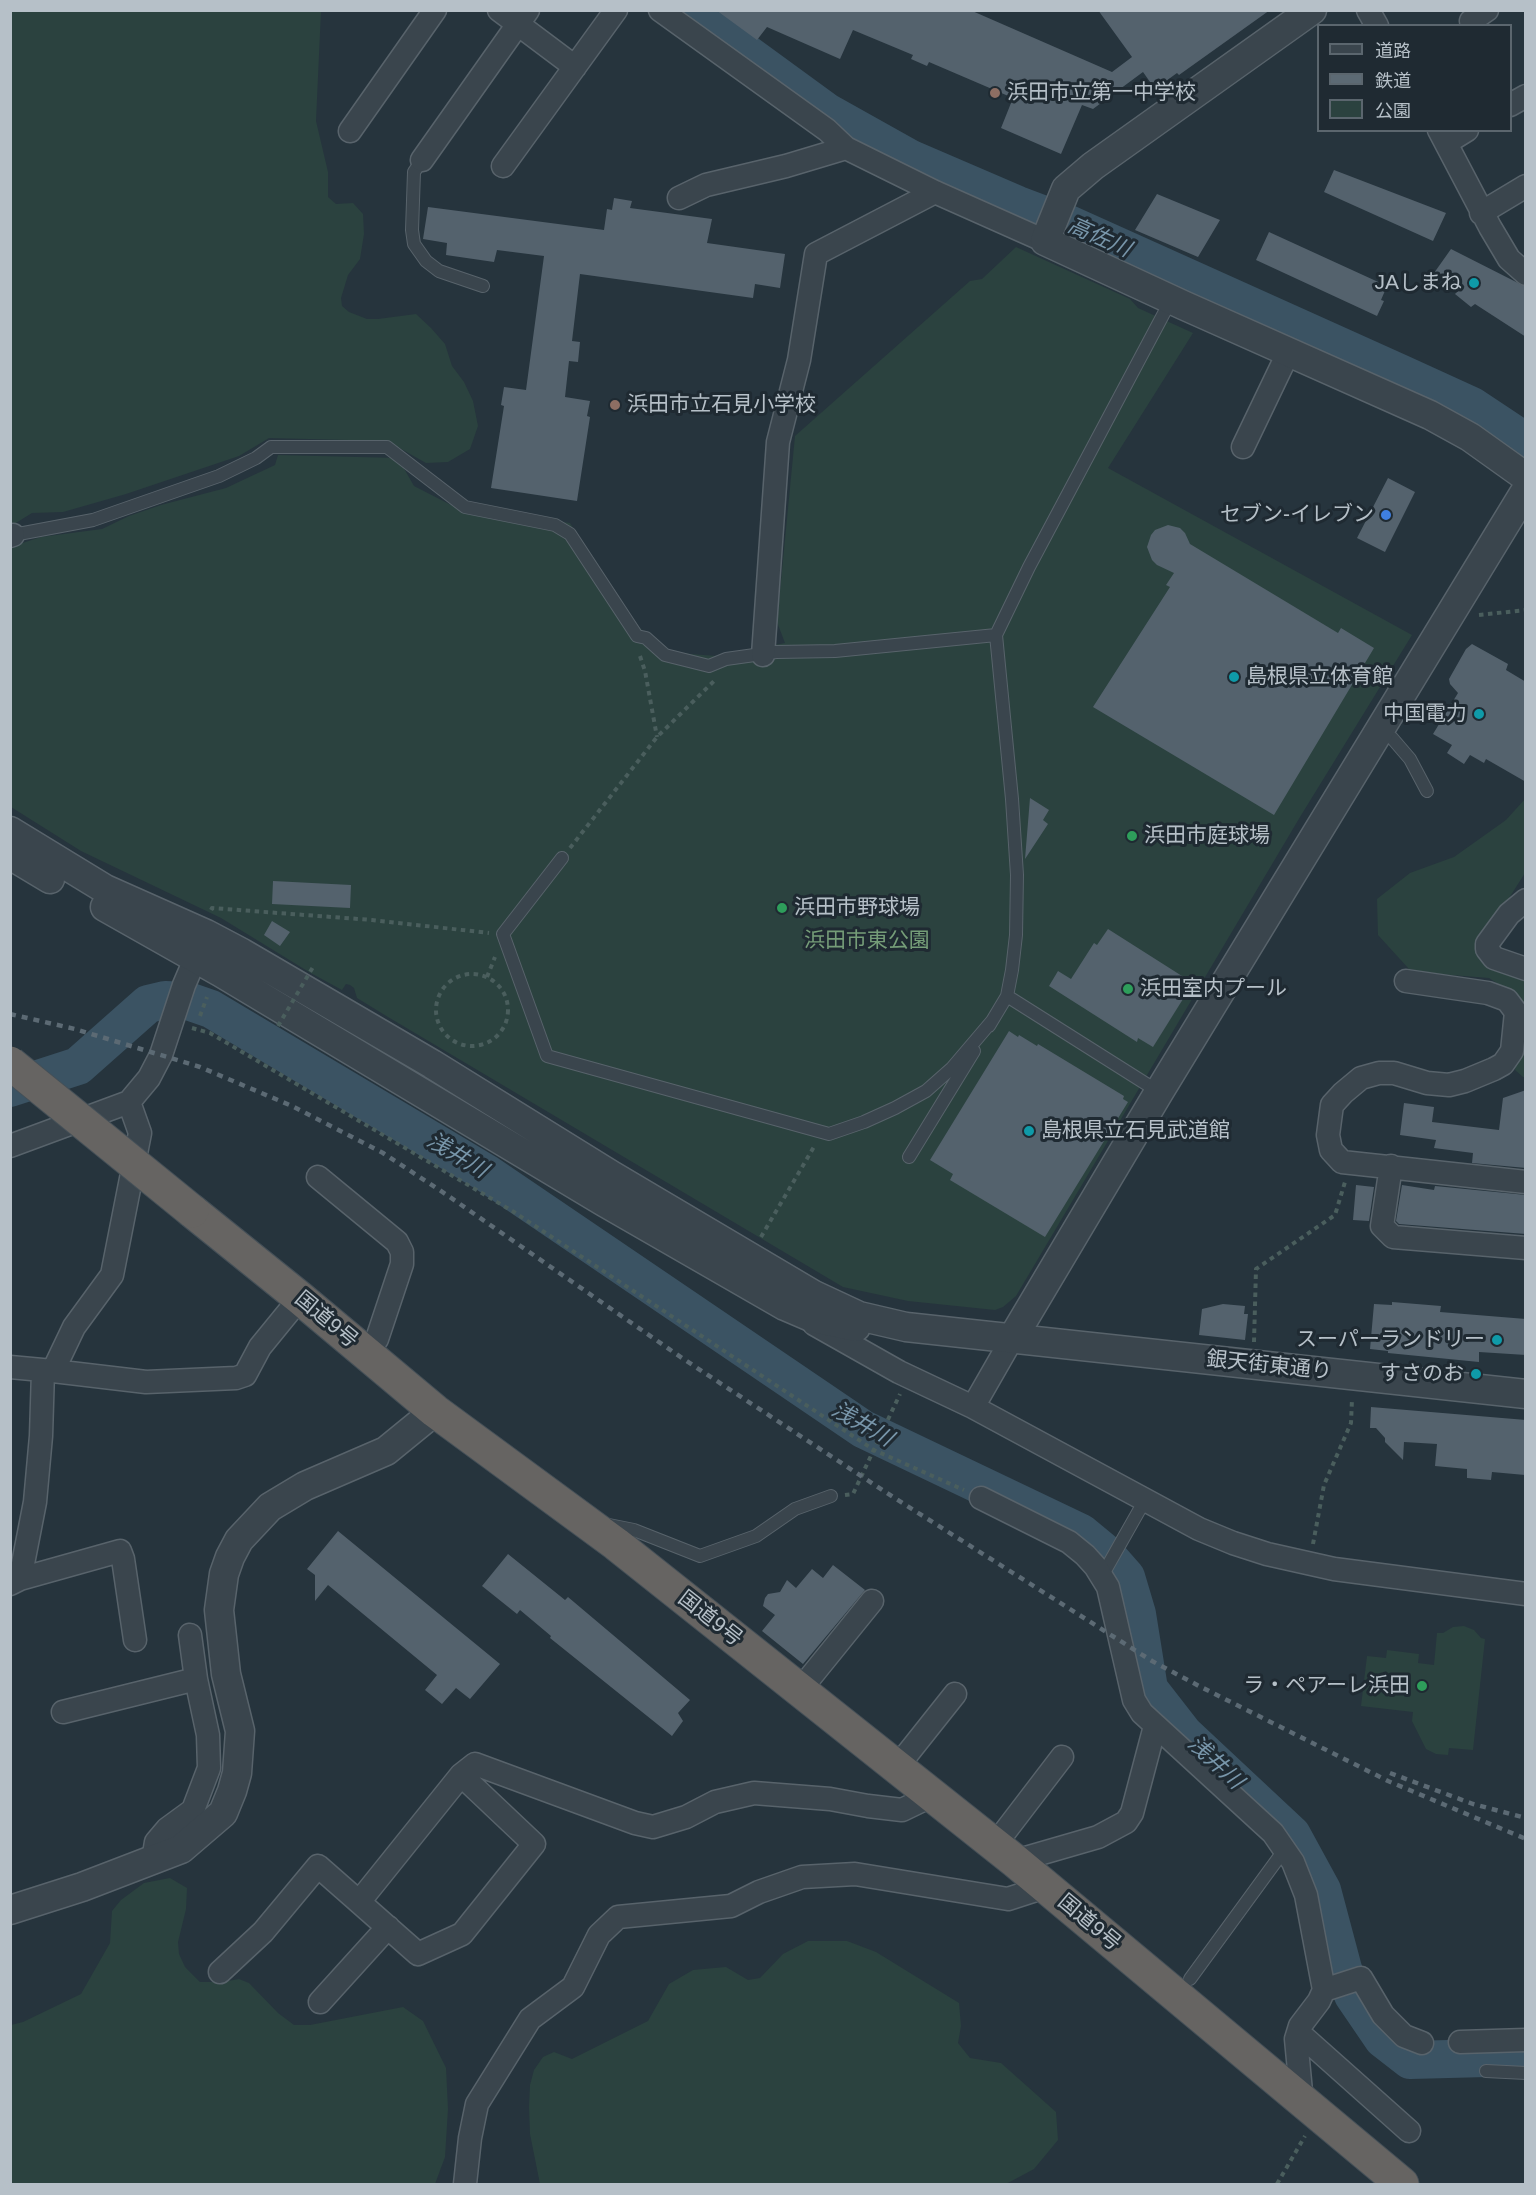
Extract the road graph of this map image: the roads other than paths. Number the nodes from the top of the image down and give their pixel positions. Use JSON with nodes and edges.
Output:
{"nodes":[{"id":1,"x":435,"y":10,"type":"edge"},
{"id":2,"x":499,"y":10,"type":"edge"},
{"id":3,"x":616,"y":10,"type":"edge"},
{"id":4,"x":660,"y":10,"type":"edge"},
{"id":5,"x":1312,"y":10,"type":"edge"},
{"id":6,"x":1368,"y":10,"type":"edge"},
{"id":7,"x":523,"y":18,"type":"edge"},
{"id":8,"x":1376,"y":24,"type":"edge"},
{"id":9,"x":575,"y":66,"type":"junction"},
{"id":10,"x":1526,"y":96,"type":"edge"},
{"id":11,"x":1512,"y":104,"type":"edge"},
{"id":12,"x":350,"y":131,"type":"dead end"},
{"id":13,"x":1460,"y":132,"type":"edge"},
{"id":14,"x":1442,"y":137,"type":"edge"},
{"id":15,"x":846,"y":148,"type":"junction"},
{"id":16,"x":422,"y":160,"type":"joint"},
{"id":17,"x":503,"y":166,"type":"dead end"},
{"id":18,"x":1526,"y":186,"type":"edge"},
{"id":19,"x":935,"y":192,"type":"junction"},
{"id":20,"x":680,"y":198,"type":"dead end"},
{"id":21,"x":1481,"y":213,"type":"junction"},
{"id":22,"x":1047,"y":235,"type":"junction"},
{"id":23,"x":1526,"y":274,"type":"edge"},
{"id":24,"x":483,"y":286,"type":"dead end"},
{"id":25,"x":1171,"y":300,"type":"junction"},
{"id":26,"x":1289,"y":351,"type":"junction"},
{"id":27,"x":1243,"y":447,"type":"dead end"},
{"id":28,"x":1526,"y":477,"type":"edge"},
{"id":29,"x":1526,"y":490,"type":"edge"},
{"id":30,"x":11,"y":536,"type":"edge"},
{"id":31,"x":996,"y":635,"type":"junction"},
{"id":32,"x":763,"y":655,"type":"junction"},
{"id":33,"x":1380,"y":730,"type":"junction"},
{"id":34,"x":1427,"y":791,"type":"dead end"},
{"id":35,"x":10,"y":831,"type":"edge"},
{"id":36,"x":10,"y":855,"type":"edge"},
{"id":37,"x":562,"y":858,"type":"road end"},
{"id":38,"x":1526,"y":900,"type":"edge"},
{"id":39,"x":204,"y":935,"type":"junction"},
{"id":40,"x":1526,"y":969,"type":"edge"},
{"id":41,"x":1406,"y":981,"type":"dead end"},
{"id":42,"x":1007,"y":996,"type":"junction"},
{"id":43,"x":992,"y":1021,"type":"junction"},
{"id":44,"x":10,"y":1063,"type":"edge"},
{"id":45,"x":1159,"y":1092,"type":"junction"},
{"id":46,"x":129,"y":1102,"type":"junction"},
{"id":47,"x":10,"y":1146,"type":"edge"},
{"id":48,"x":909,"y":1157,"type":"dead end"},
{"id":49,"x":1391,"y":1166,"type":"junction"},
{"id":50,"x":318,"y":1177,"type":"dead end"},
{"id":51,"x":1526,"y":1182,"type":"edge"},
{"id":52,"x":1526,"y":1248,"type":"edge"},
{"id":53,"x":300,"y":1298,"type":"junction"},
{"id":54,"x":784,"y":1306,"type":"junction"},
{"id":55,"x":906,"y":1327,"type":"junction"},
{"id":56,"x":1012,"y":1339,"type":"junction"},
{"id":57,"x":366,"y":1353,"type":"junction"},
{"id":58,"x":10,"y":1367,"type":"edge"},
{"id":59,"x":48,"y":1371,"type":"junction"},
{"id":60,"x":1526,"y":1394,"type":"edge"},
{"id":61,"x":973,"y":1407,"type":"junction"},
{"id":62,"x":435,"y":1411,"type":"junction"},
{"id":63,"x":831,"y":1496,"type":"road end"},
{"id":64,"x":981,"y":1498,"type":"road end"},
{"id":65,"x":1145,"y":1500,"type":"junction"},
{"id":66,"x":583,"y":1520,"type":"junction"},
{"id":67,"x":1104,"y":1573,"type":"junction"},
{"id":68,"x":15,"y":1582,"type":"edge"},
{"id":69,"x":1526,"y":1594,"type":"edge"},
{"id":70,"x":872,"y":1601,"type":"dead end"},
{"id":71,"x":190,"y":1635,"type":"dead end"},
{"id":72,"x":135,"y":1640,"type":"dead end"},
{"id":73,"x":196,"y":1679,"type":"junction"},
{"id":74,"x":800,"y":1690,"type":"junction"},
{"id":75,"x":955,"y":1694,"type":"dead end"},
{"id":76,"x":63,"y":1712,"type":"dead end"},
{"id":77,"x":1155,"y":1726,"type":"junction"},
{"id":78,"x":1062,"y":1757,"type":"dead end"},
{"id":79,"x":897,"y":1767,"type":"junction"},
{"id":80,"x":461,"y":1775,"type":"junction"},
{"id":81,"x":933,"y":1795,"type":"junction"},
{"id":82,"x":1285,"y":1849,"type":"junction"},
{"id":83,"x":1005,"y":1854,"type":"junction"},
{"id":84,"x":153,"y":1860,"type":"junction"},
{"id":85,"x":1045,"y":1887,"type":"junction"},
{"id":86,"x":360,"y":1902,"type":"junction"},
{"id":87,"x":10,"y":1910,"type":"edge"},
{"id":88,"x":388,"y":1927,"type":"junction"},
{"id":89,"x":220,"y":1972,"type":"dead end"},
{"id":90,"x":1190,"y":1979,"type":"dead end"},
{"id":91,"x":1338,"y":1986,"type":"junction"},
{"id":92,"x":320,"y":2001,"type":"dead end"},
{"id":93,"x":1299,"y":2033,"type":"junction"},
{"id":94,"x":1526,"y":2040,"type":"edge"},
{"id":95,"x":1460,"y":2042,"type":"dead end"},
{"id":96,"x":1422,"y":2043,"type":"dead end"},
{"id":97,"x":1486,"y":2072,"type":"dead end"},
{"id":98,"x":1526,"y":2073,"type":"edge"},
{"id":99,"x":1310,"y":2108,"type":"junction"},
{"id":100,"x":1409,"y":2131,"type":"dead end"},
{"id":101,"x":465,"y":2184,"type":"edge"},
{"id":102,"x":1402,"y":2184,"type":"edge"}],
"edges":[{"from":1,"to":12,"type":"street"},
{"from":2,"to":7,"type":"street"},
{"from":3,"to":9,"type":"street"},
{"from":4,"to":15,"type":"street"},
{"from":5,"to":22,"type":"street"},
{"from":6,"to":8,"type":"street"},
{"from":7,"to":9,"type":"street"},
{"from":7,"to":16,"type":"street"},
{"from":9,"to":17,"type":"street"},
{"from":10,"to":11,"type":"street"},
{"from":13,"to":14,"type":"street"},
{"from":14,"to":21,"type":"street"},
{"from":15,"to":19,"type":"street"},
{"from":15,"to":20,"type":"street"},
{"from":16,"to":24,"type":"lane"},
{"from":18,"to":21,"type":"street"},
{"from":19,"to":22,"type":"street"},
{"from":19,"to":32,"type":"street"},
{"from":21,"to":23,"type":"street"},
{"from":22,"to":25,"type":"street"},
{"from":25,"to":26,"type":"street"},
{"from":25,"to":31,"type":"lane"},
{"from":26,"to":27,"type":"street"},
{"from":26,"to":28,"type":"street"},
{"from":29,"to":33,"type":"street"},
{"from":30,"to":32,"type":"lane"},
{"from":31,"to":32,"type":"lane"},
{"from":31,"to":42,"type":"lane"},
{"from":33,"to":34,"type":"lane"},
{"from":33,"to":45,"type":"street"},
{"from":35,"to":39,"type":"street"},
{"from":36,"to":39,"type":"street"},
{"from":37,"to":43,"type":"lane"},
{"from":38,"to":40,"type":"street"},
{"from":39,"to":46,"type":"street"},
{"from":39,"to":54,"type":"street"},
{"from":39,"to":55,"type":"street"},
{"from":41,"to":49,"type":"street"},
{"from":42,"to":43,"type":"lane"},
{"from":42,"to":45,"type":"lane"},
{"from":43,"to":48,"type":"lane"},
{"from":44,"to":53,"type":"highway","name":"国道9号","bridge":true},
{"from":45,"to":56,"type":"street"},
{"from":46,"to":47,"type":"street"},
{"from":46,"to":59,"type":"street"},
{"from":49,"to":51,"type":"street"},
{"from":49,"to":52,"type":"street"},
{"from":50,"to":57,"type":"street"},
{"from":53,"to":57,"type":"highway","name":"国道9号"},
{"from":53,"to":59,"type":"street"},
{"from":54,"to":55,"type":"street"},
{"from":54,"to":61,"type":"street"},
{"from":55,"to":56,"type":"street","name":"銀天街東通り"},
{"from":56,"to":60,"type":"street","name":"銀天街東通り"},
{"from":56,"to":61,"type":"street"},
{"from":57,"to":62,"type":"highway","name":"国道9号"},
{"from":58,"to":59,"type":"street"},
{"from":59,"to":68,"type":"street"},
{"from":61,"to":65,"type":"street"},
{"from":62,"to":66,"type":"highway","name":"国道9号"},
{"from":62,"to":84,"type":"street"},
{"from":63,"to":66,"type":"lane"},
{"from":64,"to":67,"type":"street"},
{"from":65,"to":67,"type":"lane"},
{"from":65,"to":69,"type":"street"},
{"from":66,"to":74,"type":"highway","name":"国道9号"},
{"from":67,"to":77,"type":"street"},
{"from":68,"to":72,"type":"street"},
{"from":70,"to":74,"type":"street"},
{"from":71,"to":73,"type":"street"},
{"from":73,"to":76,"type":"street"},
{"from":73,"to":84,"type":"street"},
{"from":74,"to":79,"type":"highway","name":"国道9号"},
{"from":75,"to":79,"type":"street"},
{"from":77,"to":82,"type":"street"},
{"from":77,"to":83,"type":"street"},
{"from":78,"to":83,"type":"street"},
{"from":79,"to":81,"type":"highway","name":"国道9号"},
{"from":80,"to":81,"type":"street"},
{"from":80,"to":86,"type":"street"},
{"from":80,"to":88,"type":"street"},
{"from":81,"to":83,"type":"highway","name":"国道9号"},
{"from":82,"to":90,"type":"lane"},
{"from":82,"to":91,"type":"street"},
{"from":83,"to":85,"type":"highway","name":"国道9号"},
{"from":84,"to":87,"type":"street"},
{"from":85,"to":99,"type":"highway","name":"国道9号"},
{"from":85,"to":101,"type":"street"},
{"from":86,"to":88,"type":"street"},
{"from":86,"to":89,"type":"street"},
{"from":88,"to":92,"type":"street"},
{"from":91,"to":93,"type":"street"},
{"from":91,"to":96,"type":"street"},
{"from":93,"to":99,"type":"street"},
{"from":93,"to":100,"type":"street"},
{"from":94,"to":95,"type":"street"},
{"from":97,"to":98,"type":"lane"},
{"from":99,"to":102,"type":"highway","name":"国道9号"}]}
